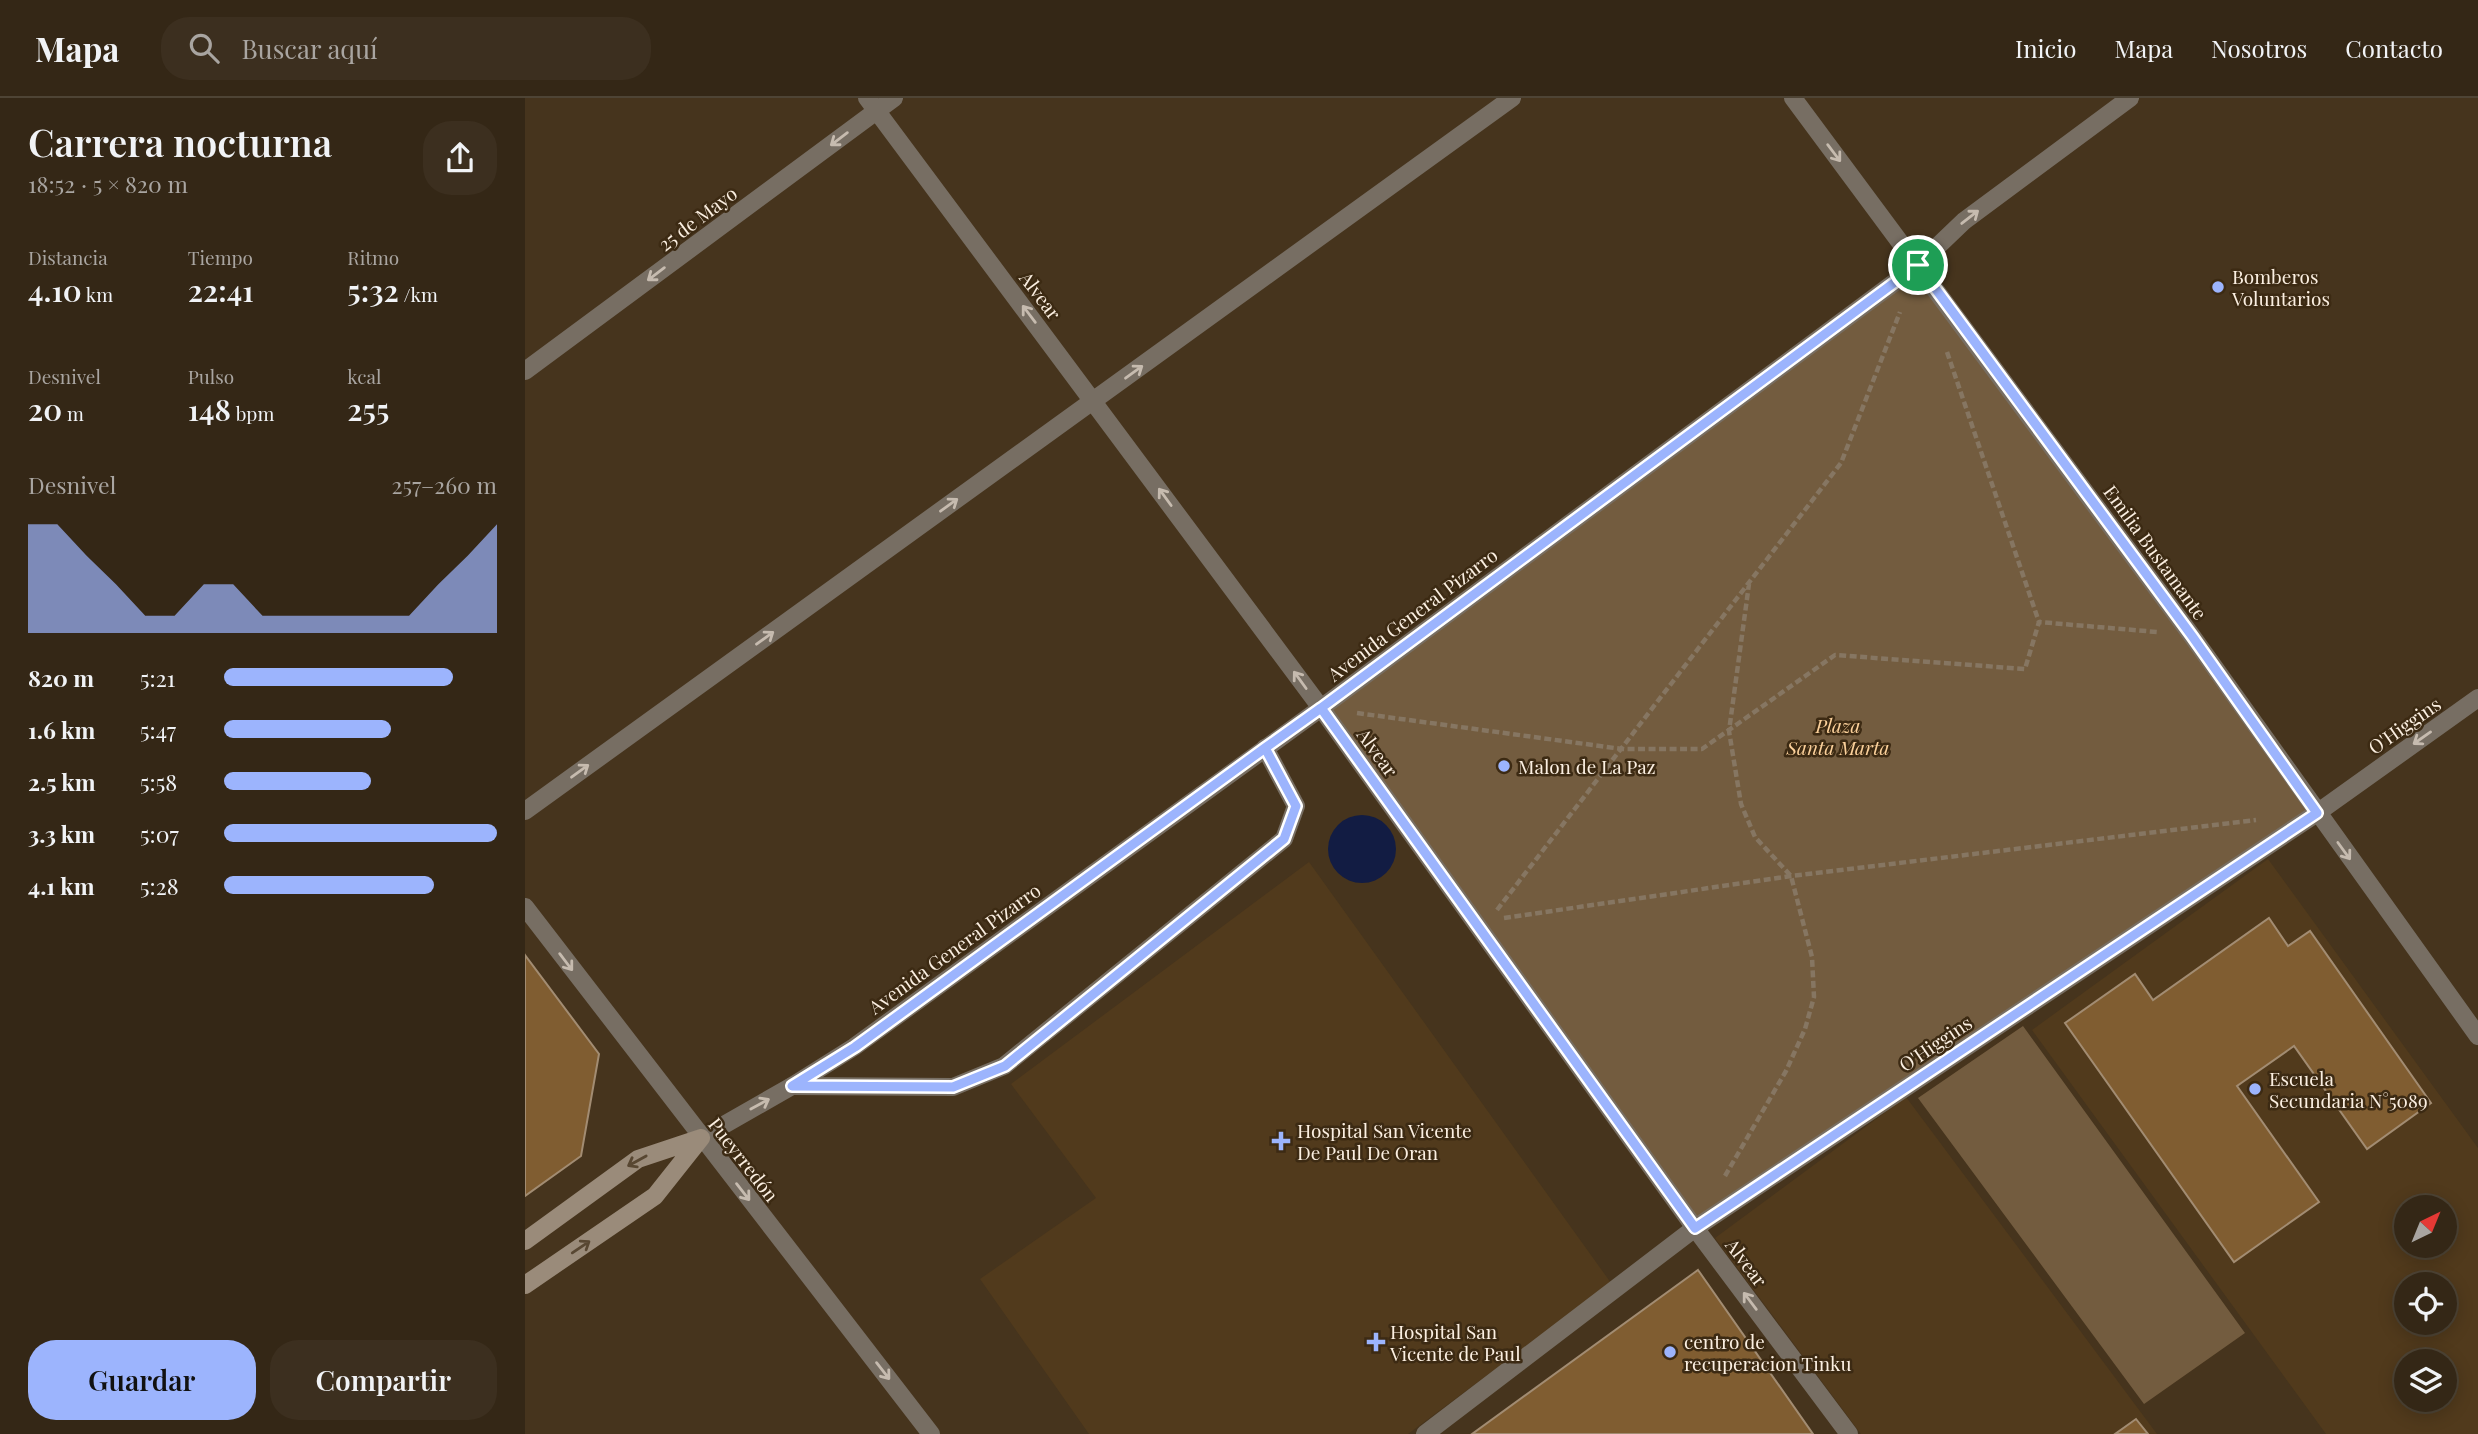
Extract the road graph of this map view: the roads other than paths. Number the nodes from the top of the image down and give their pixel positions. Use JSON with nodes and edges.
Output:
{"nodes":[{"id":1,"x":894,"y":98,"type":"edge"},
{"id":2,"x":1512,"y":98,"type":"edge"},
{"id":3,"x":1793,"y":98,"type":"edge"},
{"id":4,"x":2130,"y":98,"type":"edge"},
{"id":5,"x":872,"y":104,"type":"edge"},
{"id":6,"x":1918,"y":265,"type":"junction"},
{"id":7,"x":525,"y":371,"type":"edge"},
{"id":8,"x":1094,"y":401,"type":"junction"},
{"id":9,"x":2478,"y":698,"type":"edge"},
{"id":10,"x":1321,"y":708,"type":"junction"},
{"id":11,"x":1265,"y":748,"type":"junction"},
{"id":12,"x":525,"y":811,"type":"edge"},
{"id":13,"x":2317,"y":813,"type":"junction"},
{"id":14,"x":525,"y":907,"type":"edge"},
{"id":15,"x":2478,"y":1036,"type":"edge"},
{"id":16,"x":792,"y":1086,"type":"junction"},
{"id":17,"x":701,"y":1138,"type":"junction"},
{"id":18,"x":1695,"y":1228,"type":"junction"},
{"id":19,"x":525,"y":1241,"type":"edge"},
{"id":20,"x":525,"y":1285,"type":"edge"},
{"id":21,"x":931,"y":1434,"type":"edge"},
{"id":22,"x":1425,"y":1434,"type":"edge"},
{"id":23,"x":1849,"y":1434,"type":"edge"}],
"edges":[{"from":1,"to":5,"type":"street","name":"25 de Mayo"},
{"from":8,"to":2,"type":"street","one_way":true},
{"from":3,"to":6,"type":"street","name":"Emilia Bustamante","one_way":true},
{"from":6,"to":4,"type":"street","name":"Avenida General Pizarro","one_way":true},
{"from":5,"to":7,"type":"street","name":"25 de Mayo","one_way":true},
{"from":8,"to":5,"type":"street","name":"Alvear","one_way":true},
{"from":6,"to":10,"type":"street","name":"Avenida General Pizarro"},
{"from":6,"to":13,"type":"street","name":"Emilia Bustamante"},
{"from":10,"to":8,"type":"street","name":"Alvear","one_way":true},
{"from":12,"to":8,"type":"street","one_way":true},
{"from":9,"to":13,"type":"street","name":"O'Higgins","one_way":true},
{"from":10,"to":11,"type":"street","name":"Avenida General Pizarro"},
{"from":10,"to":18,"type":"street","name":"Alvear"},
{"from":11,"to":16,"type":"street","name":"Avenida General Pizarro"},
{"from":11,"to":16,"type":"street"},
{"from":13,"to":15,"type":"street","name":"Emilia Bustamante","one_way":true},
{"from":13,"to":18,"type":"street","name":"O'Higgins"},
{"from":14,"to":17,"type":"street","name":"Pueyrredón","one_way":true},
{"from":17,"to":16,"type":"street","name":"Avenida General Pizarro","one_way":true},
{"from":17,"to":19,"type":"street","one_way":true},
{"from":20,"to":17,"type":"street","one_way":true},
{"from":17,"to":21,"type":"street","name":"Pueyrredón","one_way":true},
{"from":18,"to":22,"type":"street","name":"O'Higgins"},
{"from":23,"to":18,"type":"street","name":"Alvear","one_way":true}]}
